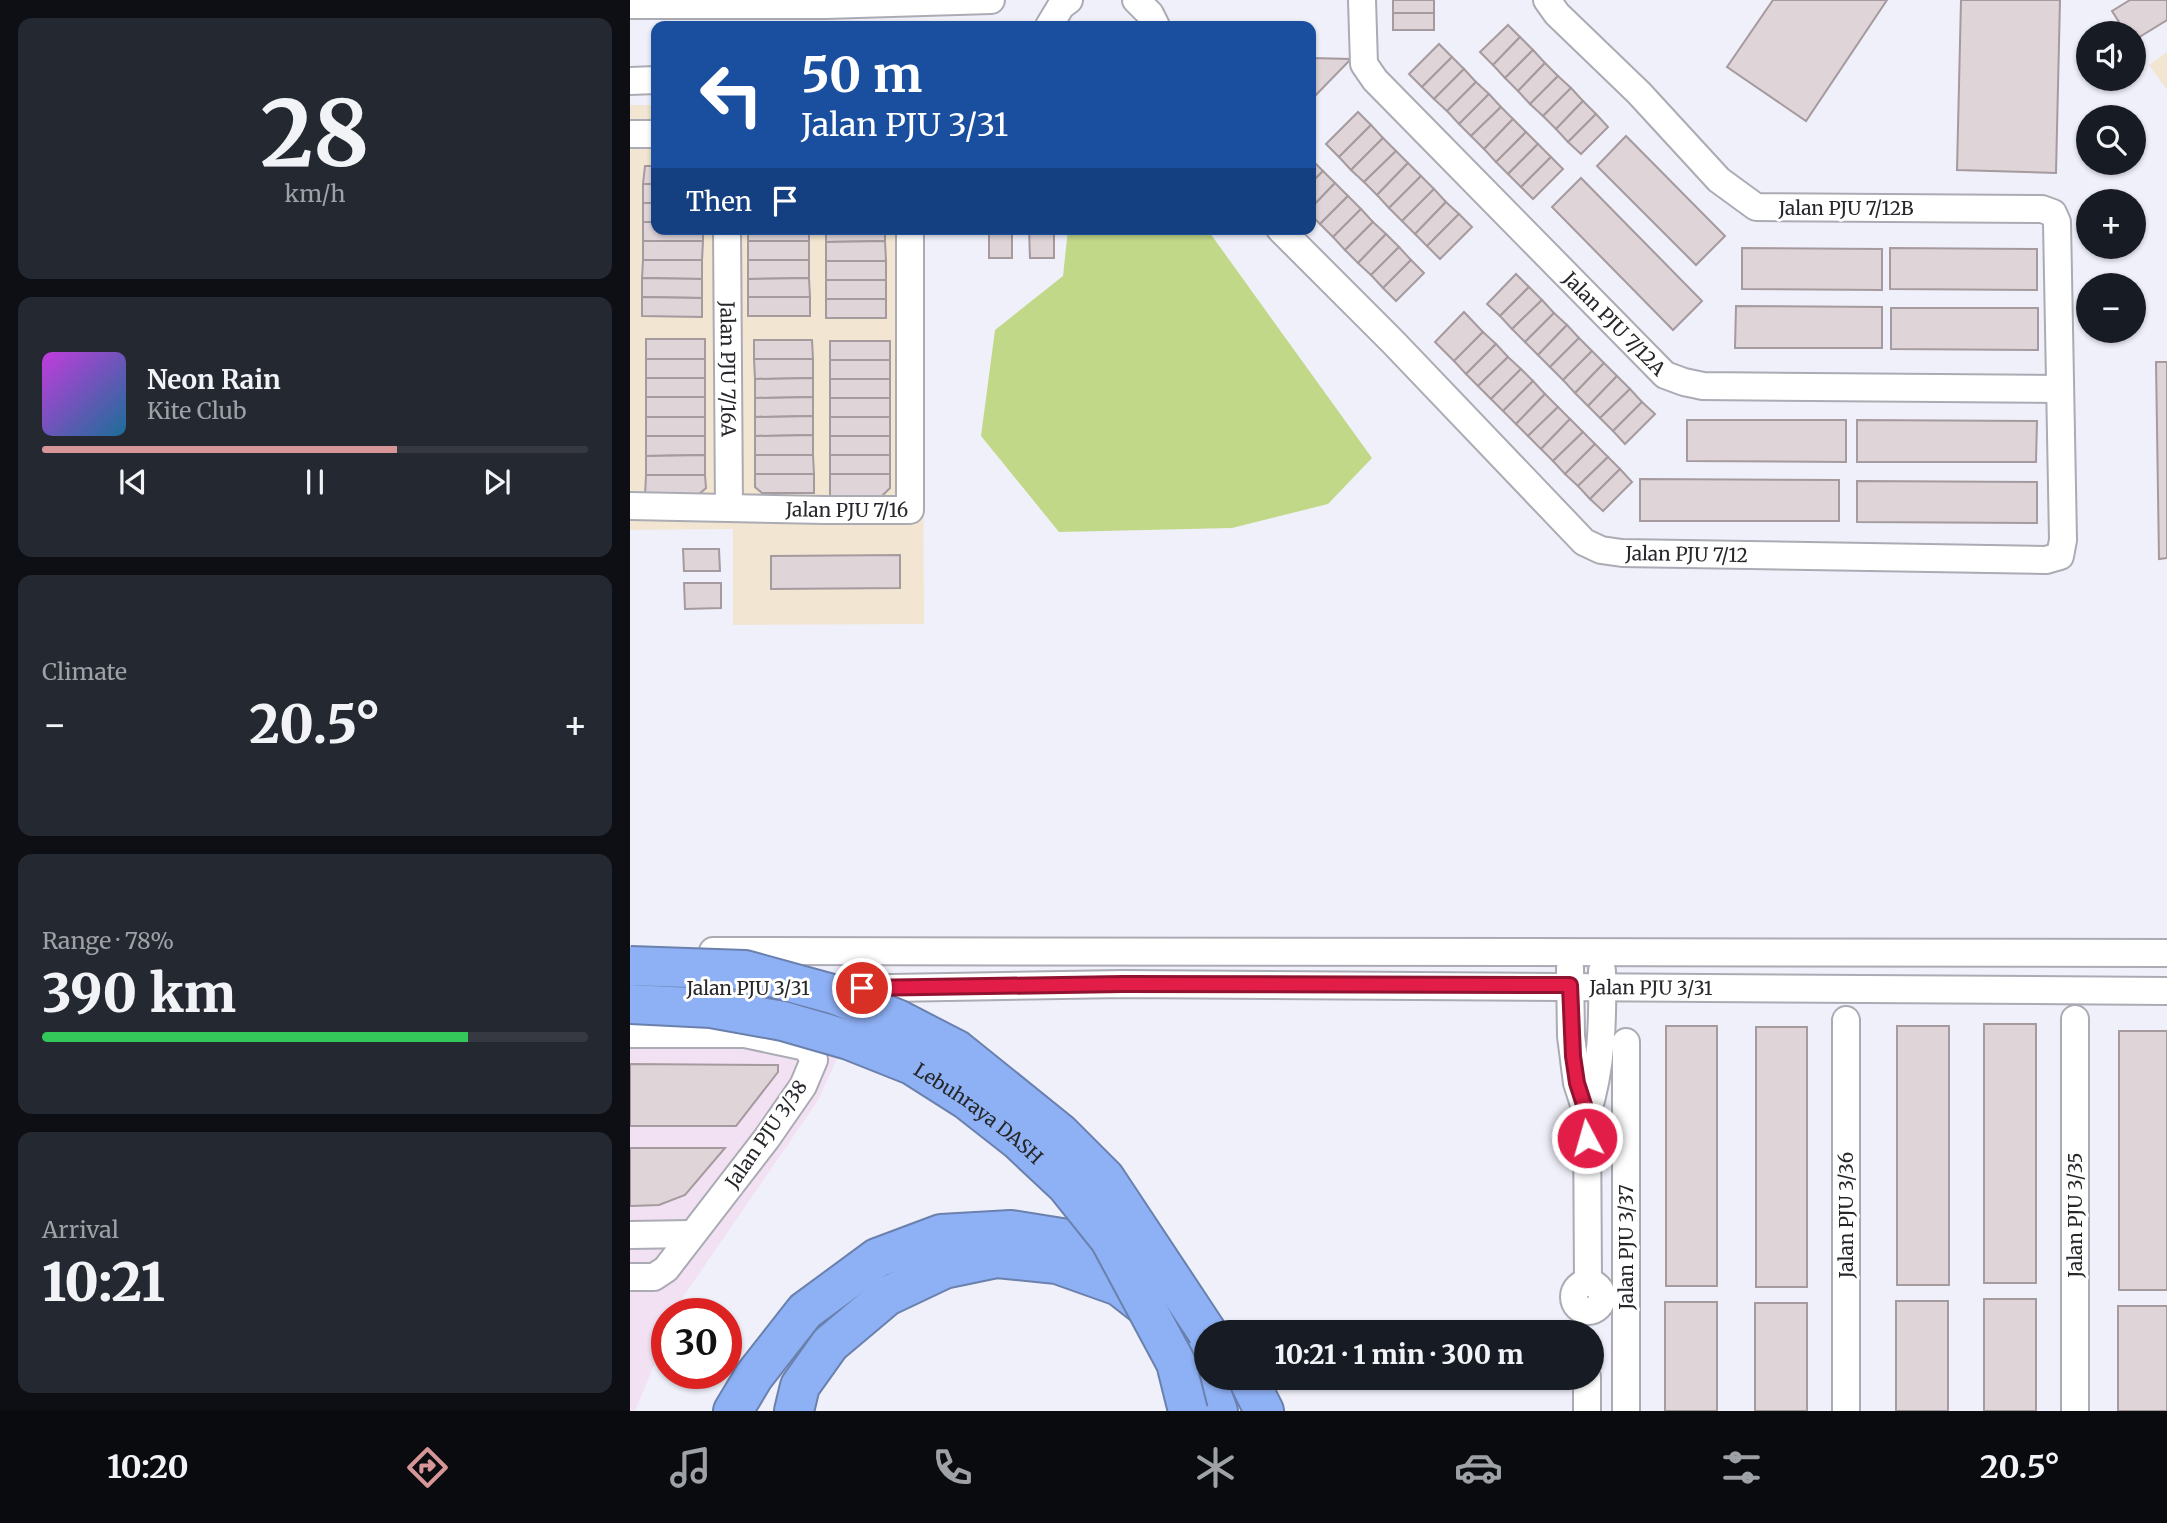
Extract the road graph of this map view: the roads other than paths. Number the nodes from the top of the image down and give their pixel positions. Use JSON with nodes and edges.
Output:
{"nodes":[{"id":1,"x":991,"y":0,"type":"edge"},
{"id":2,"x":1069,"y":0,"type":"edge"},
{"id":3,"x":1136,"y":0,"type":"edge"},
{"id":4,"x":1362,"y":0,"type":"edge"},
{"id":5,"x":1547,"y":0,"type":"edge"},
{"id":6,"x":825,"y":3,"type":"edge"},
{"id":7,"x":630,"y":5,"type":"edge"},
{"id":8,"x":1052,"y":21,"type":"edge"},
{"id":9,"x":1154,"y":21,"type":"edge"},
{"id":10,"x":630,"y":80,"type":"edge"},
{"id":11,"x":651,"y":80,"type":"edge"},
{"id":12,"x":630,"y":134,"type":"edge"},
{"id":13,"x":651,"y":134,"type":"edge"},
{"id":14,"x":727,"y":235,"type":"edge"},
{"id":15,"x":910,"y":235,"type":"edge"},
{"id":16,"x":1286,"y":235,"type":"edge"},
{"id":17,"x":2060,"y":389,"type":"junction"},
{"id":18,"x":630,"y":506,"type":"edge"},
{"id":19,"x":729,"y":507,"type":"junction"},
{"id":20,"x":630,"y":951,"type":"edge"},
{"id":21,"x":1570,"y":951,"type":"junction"},
{"id":22,"x":1602,"y":951,"type":"junction"},
{"id":23,"x":2167,"y":953,"type":"edge"},
{"id":24,"x":630,"y":966,"type":"edge"},
{"id":25,"x":1570,"y":985,"type":"junction"},
{"id":26,"x":1602,"y":986,"type":"junction"},
{"id":27,"x":630,"y":987,"type":"edge"},
{"id":28,"x":2167,"y":991,"type":"edge"},
{"id":29,"x":630,"y":1004,"type":"edge"},
{"id":30,"x":2075,"y":1019,"type":"dead end"},
{"id":31,"x":1846,"y":1020,"type":"dead end"},
{"id":32,"x":630,"y":1034,"type":"edge"},
{"id":33,"x":1626,"y":1042,"type":"dead end"},
{"id":34,"x":1587,"y":1114,"type":"junction"},
{"id":35,"x":691,"y":1234,"type":"junction"},
{"id":36,"x":630,"y":1235,"type":"edge"},
{"id":37,"x":630,"y":1277,"type":"edge"},
{"id":38,"x":1199,"y":1320,"type":"edge"},
{"id":39,"x":1205,"y":1320,"type":"edge"},
{"id":40,"x":1586,"y":1320,"type":"edge"},
{"id":41,"x":1231,"y":1390,"type":"edge"},
{"id":42,"x":1254,"y":1390,"type":"edge"},
{"id":43,"x":1587,"y":1390,"type":"edge"},
{"id":44,"x":733,"y":1411,"type":"edge"},
{"id":45,"x":794,"y":1411,"type":"edge"},
{"id":46,"x":1188,"y":1411,"type":"edge"},
{"id":47,"x":1218,"y":1411,"type":"edge"},
{"id":48,"x":1238,"y":1411,"type":"edge"},
{"id":49,"x":1264,"y":1411,"type":"edge"},
{"id":50,"x":1587,"y":1411,"type":"edge"},
{"id":51,"x":1626,"y":1411,"type":"edge"},
{"id":52,"x":1846,"y":1411,"type":"edge"},
{"id":53,"x":2075,"y":1411,"type":"edge"}],
"edges":[{"from":1,"to":6,"type":"street"},
{"from":2,"to":8,"type":"street"},
{"from":3,"to":9,"type":"street"},
{"from":4,"to":17,"type":"street","name":"Jalan PJU 7/12A"},
{"from":5,"to":17,"type":"street","name":"Jalan PJU 7/12B"},
{"from":6,"to":7,"type":"street"},
{"from":10,"to":11,"type":"street"},
{"from":12,"to":13,"type":"street"},
{"from":14,"to":19,"type":"street","name":"Jalan PJU 7/16A"},
{"from":15,"to":19,"type":"street","name":"Jalan PJU 7/16"},
{"from":16,"to":17,"type":"street","name":"Jalan PJU 7/12"},
{"from":18,"to":19,"type":"street","name":"Jalan PJU 7/16"},
{"from":20,"to":21,"type":"street","name":"Jalan PJU 3/31"},
{"from":21,"to":22,"type":"street","name":"Jalan PJU 3/31"},
{"from":21,"to":25,"type":"street"},
{"from":22,"to":23,"type":"street","name":"Jalan PJU 3/31"},
{"from":22,"to":26,"type":"street"},
{"from":24,"to":38,"type":"highway","name":"Lebuhraya DASH","bridge":true},
{"from":25,"to":26,"type":"street","name":"Jalan PJU 3/31"},
{"from":25,"to":27,"type":"street","name":"Jalan PJU 3/31"},
{"from":25,"to":34,"type":"street"},
{"from":26,"to":28,"type":"street","name":"Jalan PJU 3/31"},
{"from":26,"to":34,"type":"street"},
{"from":29,"to":46,"type":"highway","name":"Lebuhraya DASH","bridge":true},
{"from":30,"to":53,"type":"street","name":"Jalan PJU 3/35"},
{"from":31,"to":52,"type":"street","name":"Jalan PJU 3/36"},
{"from":32,"to":35,"type":"street","name":"Jalan PJU 3/38"},
{"from":33,"to":51,"type":"street","name":"Jalan PJU 3/37"},
{"from":34,"to":40,"type":"street"},
{"from":35,"to":36,"type":"street"},
{"from":35,"to":37,"type":"street","name":"Jalan PJU 3/38"},
{"from":39,"to":44,"type":"highway"},
{"from":41,"to":48,"type":"highway"},
{"from":42,"to":49,"type":"highway"},
{"from":43,"to":50,"type":"street"},
{"from":45,"to":47,"type":"highway"}]}
